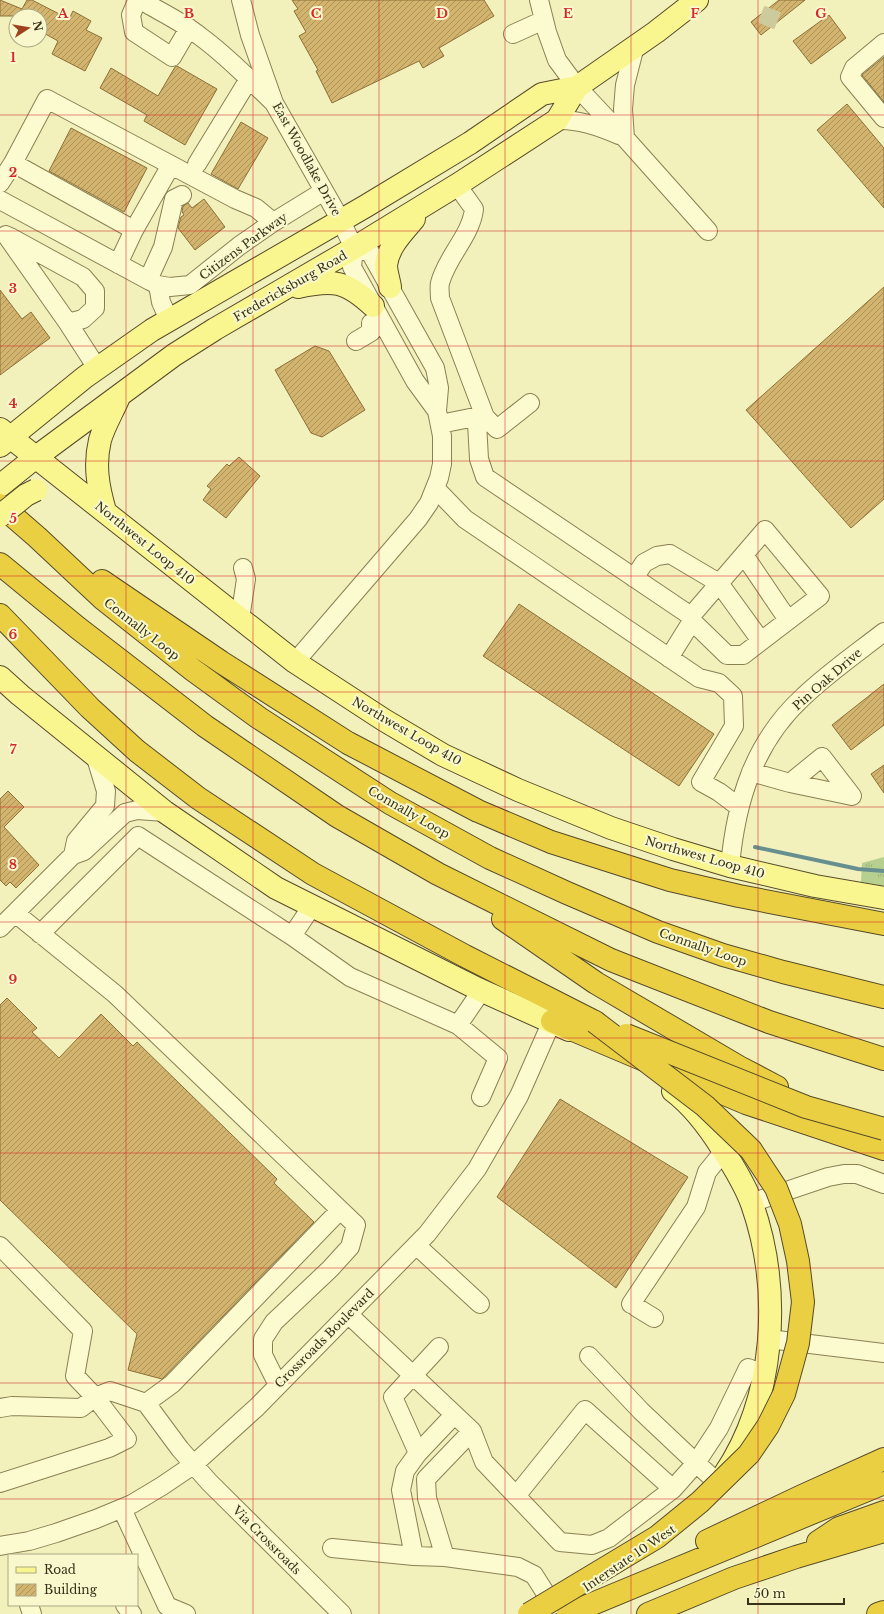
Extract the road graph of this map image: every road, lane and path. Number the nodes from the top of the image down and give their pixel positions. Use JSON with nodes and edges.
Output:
{"nodes":[{"id":1,"x":241,"y":0,"type":"edge"},
{"id":2,"x":539,"y":0,"type":"edge"},
{"id":3,"x":697,"y":0,"type":"edge"},
{"id":4,"x":146,"y":1,"type":"edge"},
{"id":5,"x":544,"y":20,"type":"junction"},
{"id":6,"x":189,"y":28,"type":"junction"},
{"id":7,"x":513,"y":34,"type":"dead end"},
{"id":8,"x":884,"y":43,"type":"edge"},
{"id":9,"x":635,"y":46,"type":"junction"},
{"id":10,"x":249,"y":78,"type":"junction"},
{"id":11,"x":577,"y":87,"type":"junction"},
{"id":12,"x":274,"y":103,"type":"junction"},
{"id":13,"x":884,"y":118,"type":"edge"},
{"id":14,"x":557,"y":120,"type":"junction"},
{"id":15,"x":625,"y":138,"type":"junction"},
{"id":16,"x":13,"y":163,"type":"junction"},
{"id":17,"x":197,"y":164,"type":"dead end"},
{"id":18,"x":171,"y":165,"type":"junction"},
{"id":19,"x":0,"y":183,"type":"edge"},
{"id":20,"x":458,"y":185,"type":"junction"},
{"id":21,"x":324,"y":191,"type":"junction"},
{"id":22,"x":182,"y":195,"type":"dead end"},
{"id":23,"x":0,"y":200,"type":"edge"},
{"id":24,"x":427,"y":204,"type":"junction"},
{"id":25,"x":18,"y":210,"type":"junction"},
{"id":26,"x":340,"y":220,"type":"junction"},
{"id":27,"x":273,"y":222,"type":"junction"},
{"id":28,"x":134,"y":230,"type":"junction"},
{"id":29,"x":708,"y":231,"type":"dead end"},
{"id":30,"x":3,"y":234,"type":"edge"},
{"id":31,"x":354,"y":248,"type":"junction"},
{"id":32,"x":118,"y":264,"type":"junction"},
{"id":33,"x":153,"y":283,"type":"junction"},
{"id":34,"x":390,"y":287,"type":"junction"},
{"id":35,"x":284,"y":290,"type":"junction"},
{"id":36,"x":169,"y":320,"type":"junction"},
{"id":37,"x":372,"y":320,"type":"junction"},
{"id":38,"x":68,"y":323,"type":"junction"},
{"id":39,"x":389,"y":333,"type":"junction"},
{"id":40,"x":356,"y":341,"type":"dead end"},
{"id":41,"x":97,"y":368,"type":"junction"},
{"id":42,"x":119,"y":395,"type":"junction"},
{"id":43,"x":530,"y":403,"type":"dead end"},
{"id":44,"x":477,"y":417,"type":"junction"},
{"id":45,"x":439,"y":418,"type":"junction"},
{"id":46,"x":4,"y":437,"type":"edge"},
{"id":47,"x":36,"y":456,"type":"junction"},
{"id":48,"x":7,"y":480,"type":"edge"},
{"id":49,"x":76,"y":488,"type":"junction"},
{"id":50,"x":435,"y":488,"type":"junction"},
{"id":51,"x":0,"y":505,"type":"edge"},
{"id":52,"x":105,"y":511,"type":"junction"},
{"id":53,"x":0,"y":516,"type":"edge"},
{"id":54,"x":37,"y":537,"type":"junction"},
{"id":55,"x":744,"y":555,"type":"junction"},
{"id":56,"x":0,"y":564,"type":"edge"},
{"id":57,"x":244,"y":568,"type":"dead end"},
{"id":58,"x":634,"y":578,"type":"junction"},
{"id":59,"x":719,"y":583,"type":"junction"},
{"id":60,"x":0,"y":615,"type":"edge"},
{"id":61,"x":240,"y":619,"type":"junction"},
{"id":62,"x":691,"y":619,"type":"junction"},
{"id":63,"x":788,"y":620,"type":"junction"},
{"id":64,"x":884,"y":632,"type":"edge"},
{"id":65,"x":761,"y":641,"type":"junction"},
{"id":66,"x":669,"y":658,"type":"junction"},
{"id":67,"x":295,"y":662,"type":"junction"},
{"id":68,"x":0,"y":677,"type":"edge"},
{"id":69,"x":96,"y":758,"type":"junction"},
{"id":70,"x":751,"y":772,"type":"junction"},
{"id":71,"x":790,"y":783,"type":"dead end"},
{"id":72,"x":739,"y":806,"type":"junction"},
{"id":73,"x":165,"y":812,"type":"junction"},
{"id":74,"x":73,"y":855,"type":"junction"},
{"id":75,"x":730,"y":866,"type":"junction"},
{"id":76,"x":438,"y":874,"type":"junction"},
{"id":77,"x":884,"y":898,"type":"edge"},
{"id":78,"x":312,"y":906,"type":"junction"},
{"id":79,"x":15,"y":913,"type":"junction"},
{"id":80,"x":884,"y":924,"type":"edge"},
{"id":81,"x":0,"y":928,"type":"edge"},
{"id":82,"x":40,"y":934,"type":"junction"},
{"id":83,"x":292,"y":936,"type":"junction"},
{"id":84,"x":482,"y":990,"type":"junction"},
{"id":85,"x":884,"y":997,"type":"edge"},
{"id":86,"x":552,"y":1021,"type":"junction"},
{"id":87,"x":595,"y":1022,"type":"junction"},
{"id":88,"x":458,"y":1025,"type":"junction"},
{"id":89,"x":884,"y":1059,"type":"edge"},
{"id":90,"x":481,"y":1097,"type":"dead end"},
{"id":91,"x":884,"y":1129,"type":"edge"},
{"id":92,"x":884,"y":1134,"type":"edge"},
{"id":93,"x":884,"y":1149,"type":"edge"},
{"id":94,"x":724,"y":1151,"type":"junction"},
{"id":95,"x":884,"y":1184,"type":"edge"},
{"id":96,"x":751,"y":1203,"type":"junction"},
{"id":97,"x":340,"y":1210,"type":"junction"},
{"id":98,"x":416,"y":1245,"type":"junction"},
{"id":99,"x":0,"y":1246,"type":"edge"},
{"id":100,"x":480,"y":1304,"type":"dead end"},
{"id":101,"x":348,"y":1314,"type":"junction"},
{"id":102,"x":654,"y":1318,"type":"dead end"},
{"id":103,"x":769,"y":1339,"type":"junction"},
{"id":104,"x":439,"y":1347,"type":"dead end"},
{"id":105,"x":884,"y":1353,"type":"edge"},
{"id":106,"x":589,"y":1356,"type":"dead end"},
{"id":107,"x":764,"y":1374,"type":"junction"},
{"id":108,"x":413,"y":1375,"type":"junction"},
{"id":109,"x":278,"y":1385,"type":"junction"},
{"id":110,"x":95,"y":1397,"type":"junction"},
{"id":111,"x":146,"y":1403,"type":"junction"},
{"id":112,"x":0,"y":1408,"type":"edge"},
{"id":113,"x":454,"y":1415,"type":"junction"},
{"id":114,"x":472,"y":1432,"type":"junction"},
{"id":115,"x":418,"y":1453,"type":"junction"},
{"id":116,"x":884,"y":1460,"type":"edge"},
{"id":117,"x":696,"y":1463,"type":"junction"},
{"id":118,"x":193,"y":1464,"type":"junction"},
{"id":119,"x":0,"y":1483,"type":"edge"},
{"id":120,"x":718,"y":1483,"type":"junction"},
{"id":121,"x":884,"y":1483,"type":"edge"},
{"id":122,"x":673,"y":1489,"type":"junction"},
{"id":123,"x":516,"y":1496,"type":"junction"},
{"id":124,"x":122,"y":1508,"type":"junction"},
{"id":125,"x":884,"y":1512,"type":"edge"},
{"id":126,"x":884,"y":1530,"type":"edge"},
{"id":127,"x":31,"y":1548,"type":"edge"},
{"id":128,"x":332,"y":1548,"type":"dead end"},
{"id":129,"x":5,"y":1549,"type":"edge"},
{"id":130,"x":414,"y":1556,"type":"junction"},
{"id":131,"x":444,"y":1557,"type":"junction"},
{"id":132,"x":796,"y":1557,"type":"junction"},
{"id":133,"x":593,"y":1583,"type":"junction"},
{"id":134,"x":126,"y":1606,"type":"edge"},
{"id":135,"x":561,"y":1610,"type":"edge"},
{"id":136,"x":884,"y":1612,"type":"edge"},
{"id":137,"x":132,"y":1614,"type":"edge"},
{"id":138,"x":186,"y":1614,"type":"edge"},
{"id":139,"x":342,"y":1614,"type":"edge"},
{"id":140,"x":529,"y":1614,"type":"edge"},
{"id":141,"x":533,"y":1614,"type":"edge"},
{"id":142,"x":648,"y":1614,"type":"edge"},
{"id":143,"x":878,"y":1614,"type":"edge"}],
"edges":[{"from":1,"to":12,"type":"street","name":"East Woodlake Drive"},
{"from":2,"to":5,"type":"street"},
{"from":3,"to":9,"type":"main road","name":"Fredericksburg Road"},
{"from":4,"to":6,"type":"street"},
{"from":4,"to":6,"type":"street"},
{"from":5,"to":7,"type":"street"},
{"from":5,"to":11,"type":"street"},
{"from":6,"to":10,"type":"street"},
{"from":8,"to":13,"type":"street"},
{"from":9,"to":11,"type":"main road","name":"Fredericksburg Road"},
{"from":9,"to":15,"type":"street"},
{"from":10,"to":12,"type":"street"},
{"from":10,"to":17,"type":"street"},
{"from":11,"to":14,"type":"main road","name":"Fredericksburg Road"},
{"from":11,"to":15,"type":"street"},
{"from":11,"to":26,"type":"main road","name":"Fredericksburg Road"},
{"from":12,"to":21,"type":"street","name":"East Woodlake Drive"},
{"from":14,"to":15,"type":"street"},
{"from":14,"to":20,"type":"main road","name":"Fredericksburg Road"},
{"from":15,"to":29,"type":"street"},
{"from":16,"to":18,"type":"street"},
{"from":16,"to":19,"type":"street"},
{"from":16,"to":28,"type":"street"},
{"from":18,"to":27,"type":"street"},
{"from":18,"to":28,"type":"street"},
{"from":20,"to":24,"type":"main road","name":"Fredericksburg Road"},
{"from":20,"to":44,"type":"street"},
{"from":21,"to":26,"type":"street","name":"East Woodlake Drive"},
{"from":21,"to":27,"type":"street","name":"Citizens Parkway"},
{"from":22,"to":33,"type":"street"},
{"from":23,"to":25,"type":"street","name":"Citizens Parkway"},
{"from":24,"to":31,"type":"main road","name":"Fredericksburg Road"},
{"from":24,"to":34,"type":"main road"},
{"from":25,"to":30,"type":"street"},
{"from":25,"to":32,"type":"street","name":"Citizens Parkway"},
{"from":26,"to":31,"type":"street","name":"East Woodlake Drive"},
{"from":26,"to":36,"type":"main road","name":"Fredericksburg Road"},
{"from":27,"to":33,"type":"street","name":"Citizens Parkway"},
{"from":28,"to":32,"type":"street"},
{"from":30,"to":38,"type":"street"},
{"from":30,"to":38,"type":"street"},
{"from":31,"to":34,"type":"street"},
{"from":31,"to":35,"type":"main road","name":"Fredericksburg Road"},
{"from":31,"to":37,"type":"street"},
{"from":32,"to":33,"type":"street","name":"Citizens Parkway"},
{"from":33,"to":36,"type":"street"},
{"from":34,"to":45,"type":"street"},
{"from":35,"to":37,"type":"main road"},
{"from":35,"to":42,"type":"main road","name":"Fredericksburg Road"},
{"from":36,"to":41,"type":"main road","name":"Fredericksburg Road"},
{"from":37,"to":39,"type":"street"},
{"from":37,"to":39,"type":"street"},
{"from":37,"to":40,"type":"street"},
{"from":38,"to":41,"type":"street"},
{"from":39,"to":45,"type":"street"},
{"from":41,"to":46,"type":"main road","name":"Fredericksburg Road"},
{"from":42,"to":47,"type":"main road","name":"Fredericksburg Road"},
{"from":42,"to":52,"type":"main road"},
{"from":43,"to":44,"type":"street"},
{"from":44,"to":45,"type":"street"},
{"from":44,"to":58,"type":"street"},
{"from":45,"to":50,"type":"street"},
{"from":46,"to":47,"type":"main road","name":"Northwest Loop 410"},
{"from":47,"to":48,"type":"main road","name":"Fredericksburg Road"},
{"from":47,"to":49,"type":"main road","name":"Northwest Loop 410"},
{"from":49,"to":52,"type":"main road","name":"Northwest Loop 410"},
{"from":49,"to":53,"type":"main road","bridge":true},
{"from":50,"to":66,"type":"street"},
{"from":50,"to":67,"type":"street"},
{"from":51,"to":54,"type":"highway","name":"Connally Loop"},
{"from":52,"to":61,"type":"main road","name":"Northwest Loop 410"},
{"from":54,"to":80,"type":"highway"},
{"from":54,"to":85,"type":"highway","name":"Connally Loop"},
{"from":55,"to":59,"type":"street"},
{"from":55,"to":63,"type":"street"},
{"from":55,"to":63,"type":"street"},
{"from":56,"to":76,"type":"highway"},
{"from":57,"to":61,"type":"street"},
{"from":58,"to":59,"type":"street"},
{"from":58,"to":62,"type":"street"},
{"from":59,"to":62,"type":"street"},
{"from":59,"to":65,"type":"street"},
{"from":60,"to":87,"type":"highway"},
{"from":61,"to":67,"type":"main road","name":"Northwest Loop 410"},
{"from":62,"to":65,"type":"street"},
{"from":62,"to":66,"type":"street"},
{"from":63,"to":65,"type":"street"},
{"from":64,"to":70,"type":"street","name":"Pin Oak Drive"},
{"from":66,"to":72,"type":"street"},
{"from":67,"to":75,"type":"main road","name":"Northwest Loop 410"},
{"from":68,"to":69,"type":"main road"},
{"from":69,"to":73,"type":"main road"},
{"from":69,"to":74,"type":"street"},
{"from":70,"to":71,"type":"street"},
{"from":70,"to":72,"type":"street","name":"Pin Oak Drive"},
{"from":72,"to":75,"type":"street","name":"Pin Oak Drive"},
{"from":73,"to":74,"type":"street"},
{"from":73,"to":78,"type":"main road"},
{"from":74,"to":79,"type":"street"},
{"from":75,"to":77,"type":"main road","name":"Northwest Loop 410"},
{"from":76,"to":89,"type":"highway"},
{"from":76,"to":92,"type":"highway"},
{"from":78,"to":83,"type":"street"},
{"from":78,"to":84,"type":"main road"},
{"from":79,"to":81,"type":"street"},
{"from":79,"to":82,"type":"street"},
{"from":82,"to":83,"type":"street"},
{"from":82,"to":97,"type":"street"},
{"from":83,"to":88,"type":"street"},
{"from":84,"to":86,"type":"main road"},
{"from":84,"to":88,"type":"street"},
{"from":86,"to":93,"type":"highway"},
{"from":86,"to":94,"type":"main road","name":"Interstate 10 West"},
{"from":86,"to":98,"type":"street","name":"Crossroads Boulevard"},
{"from":87,"to":91,"type":"highway","bridge":true},
{"from":87,"to":140,"type":"highway","bridge":true},
{"from":88,"to":90,"type":"street"},
{"from":94,"to":96,"type":"main road","name":"Interstate 10 West"},
{"from":94,"to":102,"type":"street"},
{"from":95,"to":96,"type":"street"},
{"from":96,"to":103,"type":"main road","name":"Interstate 10 West"},
{"from":97,"to":109,"type":"street"},
{"from":97,"to":111,"type":"street"},
{"from":98,"to":100,"type":"street"},
{"from":98,"to":101,"type":"street","name":"Crossroads Boulevard"},
{"from":99,"to":110,"type":"street"},
{"from":101,"to":108,"type":"street"},
{"from":101,"to":109,"type":"street","name":"Crossroads Boulevard"},
{"from":103,"to":105,"type":"street"},
{"from":103,"to":107,"type":"main road","name":"Interstate 10 West"},
{"from":104,"to":108,"type":"street"},
{"from":106,"to":117,"type":"street"},
{"from":107,"to":117,"type":"street"},
{"from":107,"to":120,"type":"main road","name":"Interstate 10 West"},
{"from":108,"to":113,"type":"street"},
{"from":108,"to":115,"type":"street"},
{"from":109,"to":118,"type":"street","name":"Crossroads Boulevard"},
{"from":110,"to":111,"type":"street"},
{"from":110,"to":112,"type":"street"},
{"from":110,"to":119,"type":"street"},
{"from":111,"to":118,"type":"street","name":"Via Crossroads"},
{"from":113,"to":114,"type":"street"},
{"from":113,"to":115,"type":"street"},
{"from":114,"to":123,"type":"street"},
{"from":114,"to":131,"type":"street"},
{"from":115,"to":130,"type":"street"},
{"from":116,"to":133,"type":"highway"},
{"from":117,"to":120,"type":"street"},
{"from":117,"to":122,"type":"street"},
{"from":118,"to":124,"type":"street","name":"Crossroads Boulevard"},
{"from":118,"to":139,"type":"street","name":"Via Crossroads"},
{"from":120,"to":133,"type":"main road","name":"Interstate 10 West"},
{"from":121,"to":135,"type":"highway"},
{"from":122,"to":123,"type":"street"},
{"from":122,"to":123,"type":"street"},
{"from":124,"to":127,"type":"street","name":"Crossroads Boulevard"},
{"from":124,"to":138,"type":"street"},
{"from":125,"to":132,"type":"highway"},
{"from":126,"to":132,"type":"highway"},
{"from":127,"to":129,"type":"street","name":"Crossroads Boulevard"},
{"from":128,"to":130,"type":"street"},
{"from":130,"to":131,"type":"street"},
{"from":131,"to":135,"type":"street"},
{"from":132,"to":142,"type":"highway"},
{"from":133,"to":135,"type":"main road","name":"Interstate 10 West"},
{"from":134,"to":137,"type":"street"},
{"from":135,"to":141,"type":"main road","name":"Interstate 10 West"},
{"from":136,"to":143,"type":"highway"}]}
